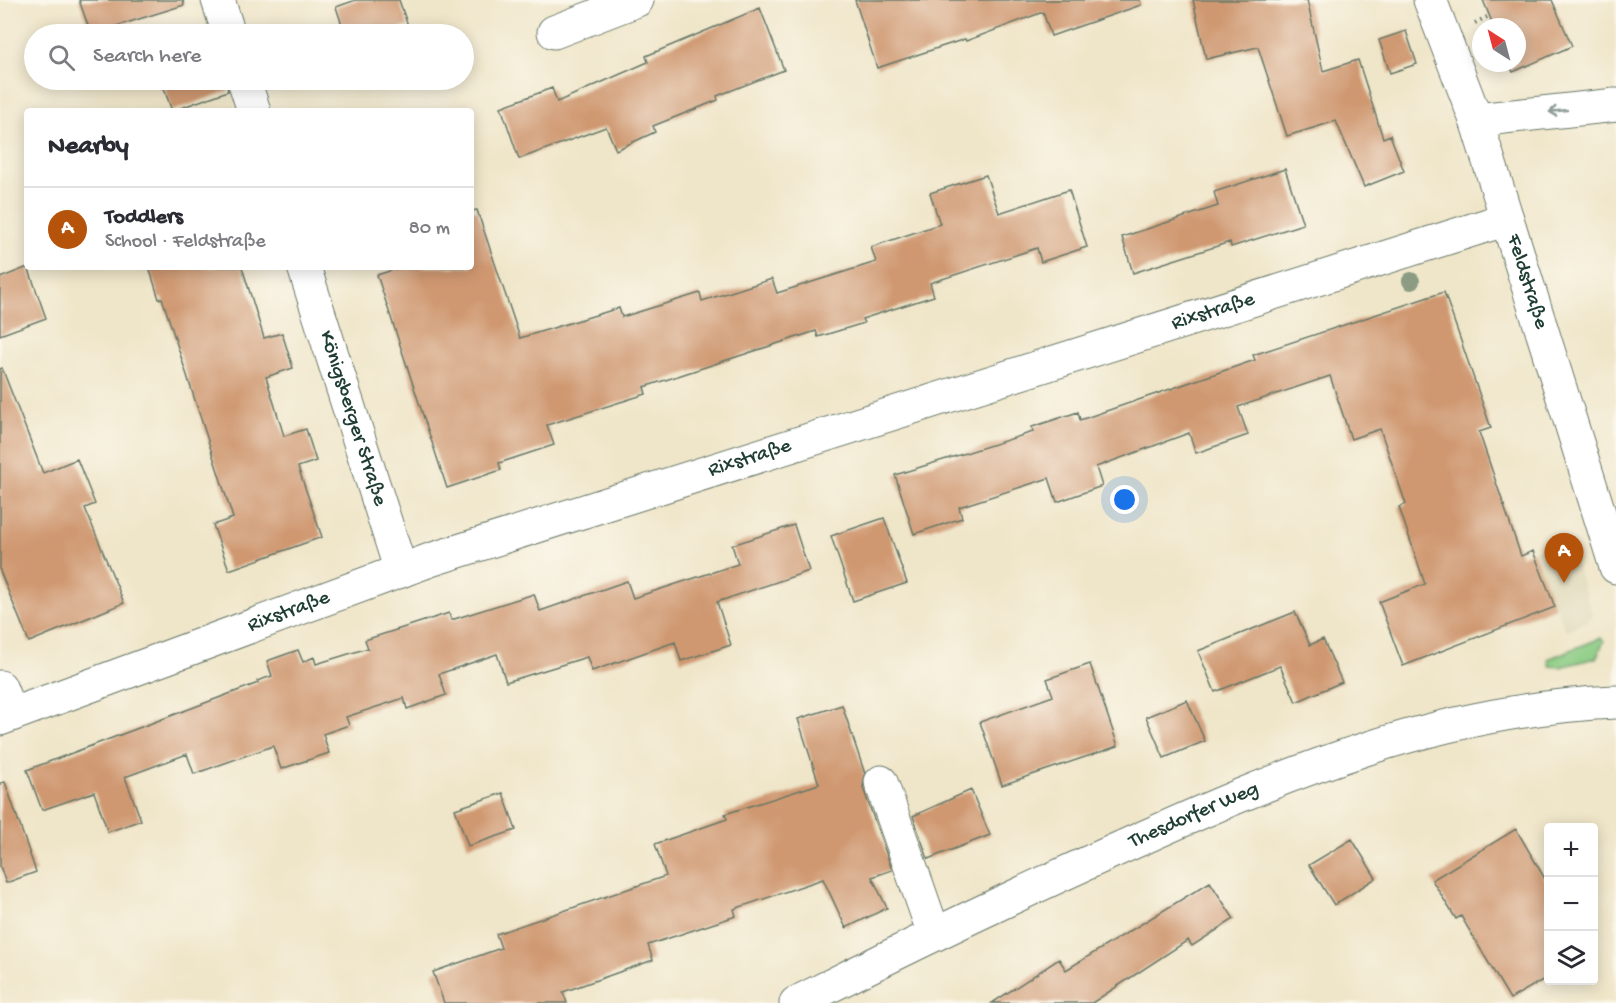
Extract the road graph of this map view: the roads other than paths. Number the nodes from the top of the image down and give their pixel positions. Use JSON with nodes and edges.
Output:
{"nodes":[{"id":1,"x":218,"y":0,"type":"edge"},
{"id":2,"x":637,"y":0,"type":"edge"},
{"id":3,"x":1430,"y":0,"type":"edge"},
{"id":4,"x":226,"y":24,"type":"edge"},
{"id":5,"x":554,"y":32,"type":"dead end"},
{"id":6,"x":247,"y":90,"type":"edge"},
{"id":7,"x":1616,"y":105,"type":"edge"},
{"id":8,"x":253,"y":108,"type":"edge"},
{"id":9,"x":1476,"y":120,"type":"junction"},
{"id":10,"x":1507,"y":219,"type":"junction"},
{"id":11,"x":305,"y":270,"type":"edge"},
{"id":12,"x":1616,"y":567,"type":"edge"},
{"id":13,"x":401,"y":571,"type":"junction"},
{"id":14,"x":1616,"y":702,"type":"edge"},
{"id":15,"x":4,"y":707,"type":"edge"},
{"id":16,"x":881,"y":783,"type":"dead end"},
{"id":17,"x":934,"y":934,"type":"junction"},
{"id":18,"x":796,"y":1003,"type":"edge"}],
"edges":[{"from":1,"to":4,"type":"street"},
{"from":2,"to":5,"type":"street"},
{"from":3,"to":9,"type":"street","name":"Feldstraße"},
{"from":6,"to":8,"type":"street"},
{"from":7,"to":9,"type":"street","one_way":true},
{"from":9,"to":10,"type":"street","name":"Feldstraße"},
{"from":10,"to":12,"type":"street","name":"Feldstraße"},
{"from":10,"to":13,"type":"street","name":"Rixstraße"},
{"from":11,"to":13,"type":"street","name":"Königsberger Straße"},
{"from":13,"to":15,"type":"street","name":"Rixstraße"},
{"from":14,"to":17,"type":"street","name":"Thesdorfer Weg"},
{"from":16,"to":17,"type":"street"},
{"from":17,"to":18,"type":"street","name":"Thesdorfer Weg"}]}
